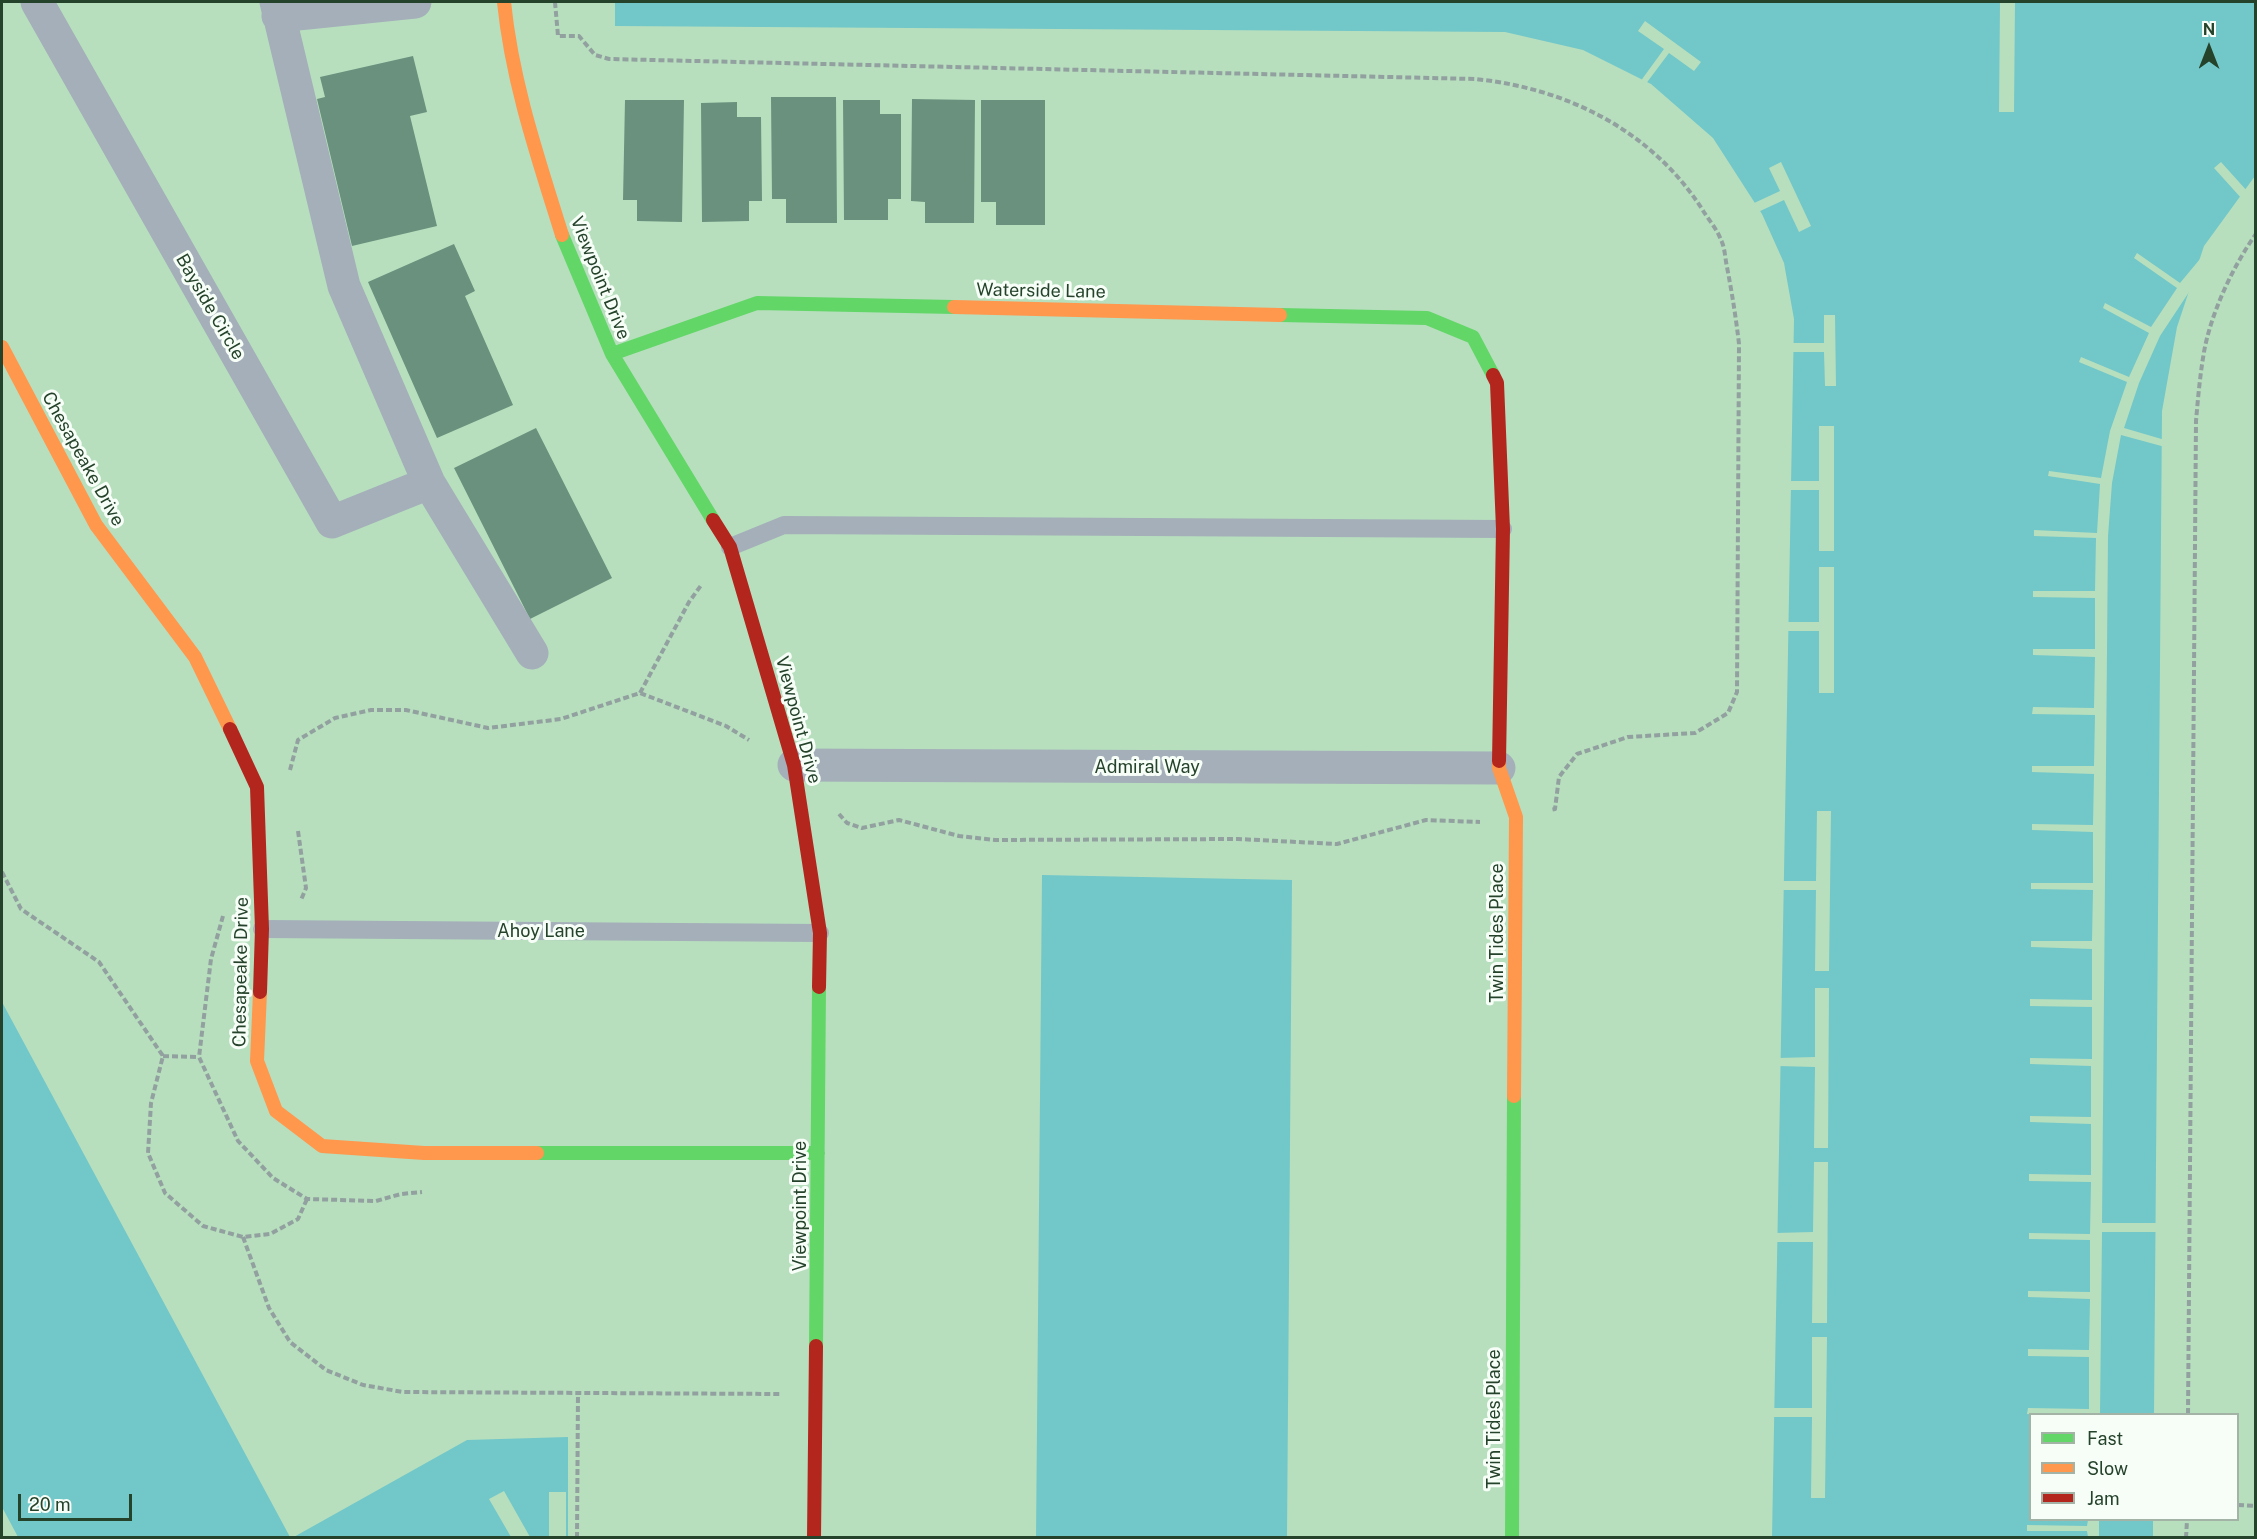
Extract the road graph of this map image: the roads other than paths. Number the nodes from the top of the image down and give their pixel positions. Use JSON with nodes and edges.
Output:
{"nodes":[{"id":1,"x":36,"y":2,"type":"edge"},
{"id":2,"x":415,"y":2,"type":"edge"},
{"id":3,"x":504,"y":2,"type":"edge"},
{"id":4,"x":277,"y":9,"type":"edge"},
{"id":5,"x":1473,"y":337,"type":"joint"},
{"id":6,"x":2,"y":347,"type":"edge"},
{"id":7,"x":612,"y":354,"type":"junction"},
{"id":8,"x":429,"y":483,"type":"junction"},
{"id":9,"x":1503,"y":529,"type":"junction"},
{"id":10,"x":730,"y":547,"type":"junction"},
{"id":11,"x":532,"y":653,"type":"dead end"},
{"id":12,"x":795,"y":765,"type":"junction"},
{"id":13,"x":1499,"y":768,"type":"junction"},
{"id":14,"x":262,"y":929,"type":"junction"},
{"id":15,"x":820,"y":933,"type":"junction"},
{"id":16,"x":818,"y":1153,"type":"junction"},
{"id":17,"x":814,"y":1538,"type":"edge"},
{"id":18,"x":1512,"y":1538,"type":"edge"}],
"edges":[{"from":1,"to":8,"type":"street","name":"Bayside Circle"},
{"from":2,"to":4,"type":"street"},
{"from":3,"to":7,"type":"street","name":"Viewpoint Drive"},
{"from":4,"to":8,"type":"street"},
{"from":5,"to":7,"type":"street","name":"Waterside Lane"},
{"from":5,"to":9,"type":"street","name":"Twin Tides Place"},
{"from":6,"to":14,"type":"street","name":"Chesapeake Drive"},
{"from":7,"to":10,"type":"street","name":"Viewpoint Drive"},
{"from":8,"to":11,"type":"street"},
{"from":9,"to":10,"type":"lane"},
{"from":9,"to":13,"type":"street","name":"Twin Tides Place"},
{"from":10,"to":12,"type":"street","name":"Viewpoint Drive"},
{"from":12,"to":13,"type":"street","name":"Admiral Way"},
{"from":12,"to":15,"type":"street","name":"Viewpoint Drive"},
{"from":13,"to":18,"type":"street","name":"Twin Tides Place"},
{"from":14,"to":15,"type":"lane","name":"Ahoy Lane"},
{"from":14,"to":16,"type":"street","name":"Chesapeake Drive"},
{"from":15,"to":16,"type":"street","name":"Viewpoint Drive"},
{"from":16,"to":17,"type":"street","name":"Viewpoint Drive"}]}
